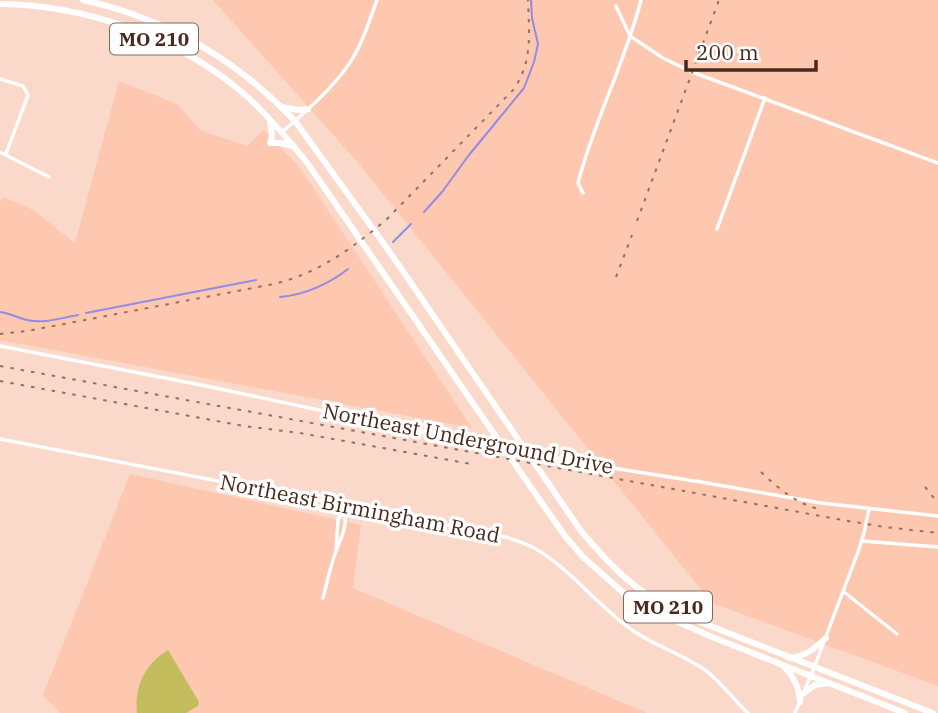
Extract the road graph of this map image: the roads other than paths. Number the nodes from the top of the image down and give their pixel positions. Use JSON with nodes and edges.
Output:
{"nodes":[{"id":1,"x":83,"y":0,"type":"edge"},
{"id":2,"x":377,"y":0,"type":"edge"},
{"id":3,"x":641,"y":0,"type":"edge"},
{"id":4,"x":0,"y":5,"type":"edge"},
{"id":5,"x":616,"y":6,"type":"dead end"},
{"id":6,"x":631,"y":36,"type":"junction"},
{"id":7,"x":0,"y":79,"type":"edge"},
{"id":8,"x":765,"y":98,"type":"junction"},
{"id":9,"x":281,"y":107,"type":"junction"},
{"id":10,"x":308,"y":109,"type":"junction"},
{"id":11,"x":270,"y":119,"type":"junction"},
{"id":12,"x":295,"y":121,"type":"junction"},
{"id":13,"x":282,"y":132,"type":"junction"},
{"id":14,"x":295,"y":147,"type":"junction"},
{"id":15,"x":0,"y":152,"type":"edge"},
{"id":16,"x":6,"y":154,"type":"junction"},
{"id":17,"x":938,"y":163,"type":"edge"},
{"id":18,"x":49,"y":177,"type":"dead end"},
{"id":19,"x":583,"y":193,"type":"dead end"},
{"id":20,"x":717,"y":229,"type":"dead end"},
{"id":21,"x":0,"y":346,"type":"edge"},
{"id":22,"x":0,"y":439,"type":"edge"},
{"id":23,"x":344,"y":506,"type":"junction"},
{"id":24,"x":869,"y":509,"type":"junction"},
{"id":25,"x":938,"y":516,"type":"edge"},
{"id":26,"x":862,"y":541,"type":"junction"},
{"id":27,"x":938,"y":547,"type":"edge"},
{"id":28,"x":336,"y":551,"type":"junction"},
{"id":29,"x":843,"y":591,"type":"junction"},
{"id":30,"x":323,"y":598,"type":"dead end"},
{"id":31,"x":897,"y":634,"type":"dead end"},
{"id":32,"x":826,"y":638,"type":"junction"},
{"id":33,"x":788,"y":658,"type":"junction"},
{"id":34,"x":779,"y":663,"type":"junction"},
{"id":35,"x":813,"y":672,"type":"junction"},
{"id":36,"x":832,"y":683,"type":"junction"},
{"id":37,"x":804,"y":692,"type":"junction"},
{"id":38,"x":800,"y":702,"type":"junction"},
{"id":39,"x":748,"y":713,"type":"edge"},
{"id":40,"x":796,"y":713,"type":"edge"},
{"id":41,"x":905,"y":713,"type":"edge"},
{"id":42,"x":933,"y":713,"type":"edge"}],
"edges":[{"from":1,"to":9,"type":"highway","number":"MO 210"},
{"from":2,"to":10,"type":"street"},
{"from":3,"to":6,"type":"street"},
{"from":4,"to":11,"type":"highway","number":"MO 210"},
{"from":5,"to":6,"type":"street"},
{"from":6,"to":8,"type":"street"},
{"from":6,"to":19,"type":"street"},
{"from":7,"to":16,"type":"street"},
{"from":8,"to":17,"type":"street"},
{"from":8,"to":20,"type":"street"},
{"from":9,"to":10,"type":"highway"},
{"from":9,"to":12,"type":"highway","number":"MO 210"},
{"from":10,"to":12,"type":"street"},
{"from":11,"to":13,"type":"highway","number":"MO 210"},
{"from":11,"to":14,"type":"highway"},
{"from":12,"to":13,"type":"street"},
{"from":12,"to":33,"type":"highway","number":"MO 210"},
{"from":13,"to":14,"type":"highway","number":"MO 210"},
{"from":14,"to":34,"type":"highway","number":"MO 210"},
{"from":15,"to":16,"type":"street"},
{"from":16,"to":18,"type":"street"},
{"from":21,"to":24,"type":"street","name":"Northeast Underground Drive"},
{"from":22,"to":23,"type":"street","name":"Northeast Birmingham Road"},
{"from":23,"to":28,"type":"street"},
{"from":23,"to":28,"type":"street"},
{"from":23,"to":39,"type":"street","name":"Northeast Birmingham Road"},
{"from":24,"to":25,"type":"street","name":"Northeast Underground Drive"},
{"from":24,"to":26,"type":"street"},
{"from":26,"to":27,"type":"street"},
{"from":26,"to":29,"type":"street"},
{"from":28,"to":30,"type":"street"},
{"from":29,"to":31,"type":"street"},
{"from":29,"to":32,"type":"street"},
{"from":32,"to":33,"type":"highway"},
{"from":32,"to":35,"type":"street"},
{"from":33,"to":35,"type":"highway","number":"MO 210"},
{"from":34,"to":35,"type":"highway","number":"MO 210"},
{"from":34,"to":38,"type":"highway"},
{"from":35,"to":36,"type":"highway","number":"MO 210"},
{"from":35,"to":37,"type":"street"},
{"from":35,"to":42,"type":"highway","number":"MO 210"},
{"from":36,"to":37,"type":"highway"},
{"from":36,"to":41,"type":"highway","number":"MO 210"},
{"from":37,"to":38,"type":"street"},
{"from":38,"to":40,"type":"street"}]}
